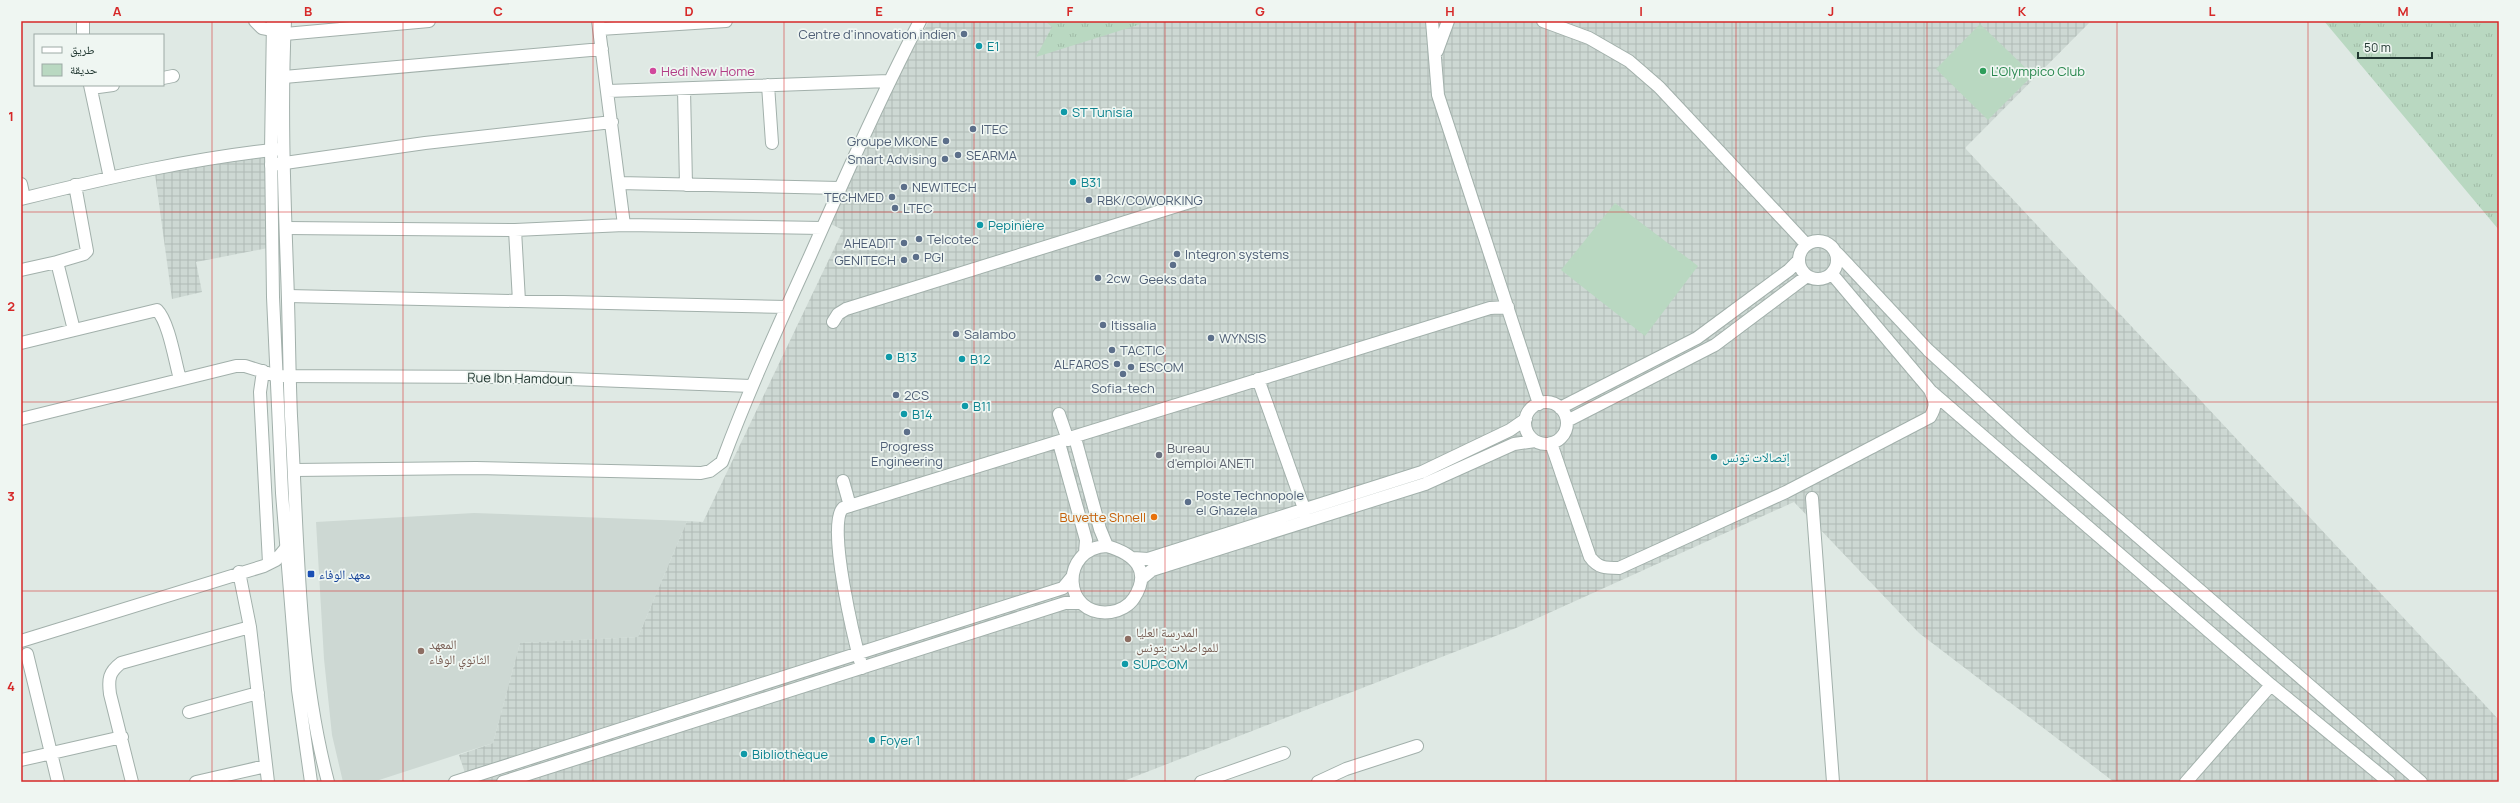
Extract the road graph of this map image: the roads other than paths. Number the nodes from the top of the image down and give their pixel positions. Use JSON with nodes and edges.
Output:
{"nodes":[{"id":1,"x":83,"y":21,"type":"edge"},
{"id":2,"x":255,"y":21,"type":"edge"},
{"id":3,"x":285,"y":21,"type":"edge"},
{"id":4,"x":430,"y":21,"type":"edge"},
{"id":5,"x":726,"y":21,"type":"edge"},
{"id":6,"x":920,"y":21,"type":"edge"},
{"id":7,"x":1432,"y":21,"type":"edge"},
{"id":8,"x":1448,"y":21,"type":"edge"},
{"id":9,"x":1542,"y":21,"type":"edge"},
{"id":10,"x":599,"y":25,"type":"edge"},
{"id":11,"x":277,"y":29,"type":"edge"},
{"id":12,"x":83,"y":34,"type":"edge"},
{"id":13,"x":602,"y":49,"type":"junction"},
{"id":14,"x":1435,"y":56,"type":"junction"},
{"id":15,"x":284,"y":77,"type":"junction"},
{"id":16,"x":889,"y":81,"type":"junction"},
{"id":17,"x":768,"y":85,"type":"junction"},
{"id":18,"x":102,"y":86,"type":"edge"},
{"id":19,"x":91,"y":87,"type":"edge"},
{"id":20,"x":684,"y":89,"type":"junction"},
{"id":21,"x":608,"y":91,"type":"junction"},
{"id":22,"x":612,"y":122,"type":"junction"},
{"id":23,"x":772,"y":143,"type":"dead end"},
{"id":24,"x":283,"y":149,"type":"junction"},
{"id":25,"x":271,"y":150,"type":"junction"},
{"id":26,"x":277,"y":165,"type":"junction"},
{"id":27,"x":110,"y":178,"type":"junction"},
{"id":28,"x":619,"y":183,"type":"junction"},
{"id":29,"x":21,"y":184,"type":"edge"},
{"id":30,"x":75,"y":185,"type":"junction"},
{"id":31,"x":686,"y":185,"type":"junction"},
{"id":32,"x":839,"y":188,"type":"junction"},
{"id":33,"x":23,"y":198,"type":"edge"},
{"id":34,"x":1193,"y":201,"type":"dead end"},
{"id":35,"x":624,"y":225,"type":"junction"},
{"id":36,"x":286,"y":228,"type":"junction"},
{"id":37,"x":822,"y":228,"type":"junction"},
{"id":38,"x":516,"y":230,"type":"junction"},
{"id":39,"x":1806,"y":244,"type":"junction"},
{"id":40,"x":1837,"y":253,"type":"junction"},
{"id":41,"x":1798,"y":261,"type":"junction"},
{"id":42,"x":57,"y":262,"type":"junction"},
{"id":43,"x":21,"y":270,"type":"edge"},
{"id":44,"x":1832,"y":274,"type":"junction"},
{"id":45,"x":1807,"y":276,"type":"junction"},
{"id":46,"x":288,"y":296,"type":"junction"},
{"id":47,"x":519,"y":301,"type":"junction"},
{"id":48,"x":1508,"y":306,"type":"junction"},
{"id":49,"x":787,"y":307,"type":"junction"},
{"id":50,"x":833,"y":322,"type":"dead end"},
{"id":51,"x":74,"y":330,"type":"junction"},
{"id":52,"x":21,"y":343,"type":"edge"},
{"id":53,"x":263,"y":371,"type":"junction"},
{"id":54,"x":283,"y":376,"type":"junction"},
{"id":55,"x":180,"y":379,"type":"junction"},
{"id":56,"x":1258,"y":380,"type":"junction"},
{"id":57,"x":751,"y":386,"type":"junction"},
{"id":58,"x":1930,"y":390,"type":"junction"},
{"id":59,"x":1539,"y":404,"type":"junction"},
{"id":60,"x":1560,"y":408,"type":"junction"},
{"id":61,"x":1059,"y":414,"type":"dead end"},
{"id":62,"x":21,"y":419,"type":"edge"},
{"id":63,"x":1526,"y":420,"type":"junction"},
{"id":64,"x":1567,"y":420,"type":"junction"},
{"id":65,"x":1067,"y":440,"type":"junction"},
{"id":66,"x":1535,"y":441,"type":"junction"},
{"id":67,"x":1551,"y":443,"type":"junction"},
{"id":68,"x":294,"y":470,"type":"junction"},
{"id":69,"x":843,"y":482,"type":"dead end"},
{"id":70,"x":1812,"y":498,"type":"dead end"},
{"id":71,"x":850,"y":506,"type":"junction"},
{"id":72,"x":1305,"y":510,"type":"junction"},
{"id":73,"x":1309,"y":522,"type":"junction"},
{"id":74,"x":1107,"y":546,"type":"junction"},
{"id":75,"x":286,"y":548,"type":"junction"},
{"id":76,"x":1085,"y":553,"type":"junction"},
{"id":77,"x":1133,"y":558,"type":"junction"},
{"id":78,"x":269,"y":563,"type":"junction"},
{"id":79,"x":239,"y":572,"type":"junction"},
{"id":80,"x":1072,"y":577,"type":"junction"},
{"id":81,"x":1141,"y":579,"type":"junction"},
{"id":82,"x":1081,"y":603,"type":"junction"},
{"id":83,"x":250,"y":627,"type":"junction"},
{"id":84,"x":21,"y":641,"type":"edge"},
{"id":85,"x":858,"y":653,"type":"junction"},
{"id":86,"x":27,"y":654,"type":"dead end"},
{"id":87,"x":862,"y":668,"type":"junction"},
{"id":88,"x":2271,"y":685,"type":"junction"},
{"id":89,"x":258,"y":693,"type":"junction"},
{"id":90,"x":189,"y":712,"type":"dead end"},
{"id":91,"x":122,"y":737,"type":"junction"},
{"id":92,"x":305,"y":745,"type":"junction"},
{"id":93,"x":1417,"y":746,"type":"dead end"},
{"id":94,"x":51,"y":753,"type":"junction"},
{"id":95,"x":1284,"y":753,"type":"dead end"},
{"id":96,"x":21,"y":760,"type":"edge"},
{"id":97,"x":266,"y":766,"type":"junction"},
{"id":98,"x":1216,"y":780,"type":"edge"},
{"id":99,"x":58,"y":782,"type":"edge"},
{"id":100,"x":132,"y":782,"type":"edge"},
{"id":101,"x":196,"y":782,"type":"edge"},
{"id":102,"x":268,"y":782,"type":"edge"},
{"id":103,"x":302,"y":782,"type":"edge"},
{"id":104,"x":311,"y":782,"type":"edge"},
{"id":105,"x":328,"y":782,"type":"edge"},
{"id":106,"x":456,"y":782,"type":"edge"},
{"id":107,"x":503,"y":782,"type":"edge"},
{"id":108,"x":1201,"y":782,"type":"edge"},
{"id":109,"x":1318,"y":782,"type":"edge"},
{"id":110,"x":1833,"y":782,"type":"edge"},
{"id":111,"x":2186,"y":782,"type":"edge"},
{"id":112,"x":2389,"y":782,"type":"edge"},
{"id":113,"x":2421,"y":782,"type":"edge"}],
"edges":[{"from":1,"to":12,"type":"street"},
{"from":2,"to":11,"type":"street"},
{"from":3,"to":11,"type":"street"},
{"from":4,"to":11,"type":"street"},
{"from":5,"to":10,"type":"street"},
{"from":6,"to":16,"type":"street"},
{"from":7,"to":14,"type":"street"},
{"from":8,"to":14,"type":"street"},
{"from":9,"to":39,"type":"street"},
{"from":10,"to":13,"type":"street"},
{"from":11,"to":15,"type":"street"},
{"from":11,"to":25,"type":"street"},
{"from":13,"to":15,"type":"street"},
{"from":13,"to":21,"type":"street"},
{"from":14,"to":48,"type":"street"},
{"from":15,"to":24,"type":"street"},
{"from":16,"to":17,"type":"street"},
{"from":16,"to":32,"type":"street"},
{"from":17,"to":20,"type":"street"},
{"from":17,"to":23,"type":"street"},
{"from":18,"to":19,"type":"street"},
{"from":19,"to":27,"type":"street"},
{"from":20,"to":21,"type":"street"},
{"from":20,"to":31,"type":"street"},
{"from":21,"to":22,"type":"street"},
{"from":22,"to":26,"type":"street"},
{"from":22,"to":28,"type":"street"},
{"from":24,"to":25,"type":"street"},
{"from":24,"to":26,"type":"street"},
{"from":25,"to":26,"type":"street"},
{"from":25,"to":27,"type":"street"},
{"from":26,"to":36,"type":"street"},
{"from":26,"to":54,"type":"street"},
{"from":27,"to":30,"type":"street"},
{"from":28,"to":31,"type":"street"},
{"from":28,"to":35,"type":"street"},
{"from":29,"to":33,"type":"street"},
{"from":30,"to":33,"type":"street"},
{"from":30,"to":42,"type":"street"},
{"from":31,"to":32,"type":"street"},
{"from":32,"to":37,"type":"street"},
{"from":34,"to":50,"type":"street"},
{"from":35,"to":37,"type":"street"},
{"from":35,"to":38,"type":"street"},
{"from":36,"to":38,"type":"street"},
{"from":36,"to":46,"type":"street"},
{"from":37,"to":49,"type":"street"},
{"from":38,"to":47,"type":"street"},
{"from":39,"to":40,"type":"street"},
{"from":39,"to":41,"type":"street"},
{"from":40,"to":44,"type":"street"},
{"from":40,"to":113,"type":"street"},
{"from":41,"to":45,"type":"street"},
{"from":41,"to":60,"type":"street"},
{"from":42,"to":43,"type":"street"},
{"from":42,"to":51,"type":"street"},
{"from":44,"to":45,"type":"street"},
{"from":44,"to":58,"type":"street"},
{"from":45,"to":64,"type":"street"},
{"from":46,"to":47,"type":"street"},
{"from":46,"to":54,"type":"street"},
{"from":47,"to":49,"type":"street"},
{"from":48,"to":56,"type":"street"},
{"from":48,"to":59,"type":"street"},
{"from":49,"to":57,"type":"street"},
{"from":51,"to":52,"type":"street"},
{"from":51,"to":55,"type":"street"},
{"from":53,"to":54,"type":"street","name":"Rue Ibn Hamdoun"},
{"from":53,"to":55,"type":"street","name":"Rue Ibn Hamdoun"},
{"from":53,"to":78,"type":"street"},
{"from":54,"to":57,"type":"street","name":"Rue Ibn Hamdoun"},
{"from":54,"to":68,"type":"street"},
{"from":54,"to":75,"type":"street"},
{"from":55,"to":62,"type":"street","name":"Rue Ibn Hamdoun"},
{"from":56,"to":65,"type":"street"},
{"from":56,"to":72,"type":"street"},
{"from":57,"to":68,"type":"street"},
{"from":58,"to":67,"type":"street"},
{"from":58,"to":88,"type":"street"},
{"from":59,"to":60,"type":"street"},
{"from":59,"to":63,"type":"street"},
{"from":60,"to":64,"type":"street"},
{"from":61,"to":65,"type":"street"},
{"from":63,"to":66,"type":"street"},
{"from":63,"to":72,"type":"street"},
{"from":64,"to":67,"type":"street"},
{"from":65,"to":71,"type":"street"},
{"from":65,"to":74,"type":"street"},
{"from":65,"to":76,"type":"street"},
{"from":66,"to":67,"type":"street"},
{"from":66,"to":73,"type":"street"},
{"from":68,"to":105,"type":"street"},
{"from":69,"to":71,"type":"street"},
{"from":70,"to":110,"type":"street"},
{"from":71,"to":85,"type":"street"},
{"from":72,"to":73,"type":"street"},
{"from":72,"to":77,"type":"street"},
{"from":73,"to":81,"type":"street"},
{"from":74,"to":76,"type":"street"},
{"from":74,"to":77,"type":"street"},
{"from":75,"to":78,"type":"street"},
{"from":75,"to":92,"type":"street"},
{"from":76,"to":80,"type":"street"},
{"from":77,"to":81,"type":"street"},
{"from":78,"to":79,"type":"street"},
{"from":79,"to":83,"type":"street"},
{"from":79,"to":84,"type":"street"},
{"from":80,"to":82,"type":"street"},
{"from":80,"to":85,"type":"street"},
{"from":81,"to":82,"type":"street"},
{"from":82,"to":87,"type":"street"},
{"from":83,"to":89,"type":"street"},
{"from":83,"to":91,"type":"street"},
{"from":85,"to":87,"type":"street"},
{"from":85,"to":106,"type":"street"},
{"from":86,"to":94,"type":"street"},
{"from":87,"to":107,"type":"street"},
{"from":88,"to":111,"type":"street"},
{"from":88,"to":112,"type":"street"},
{"from":89,"to":90,"type":"street"},
{"from":89,"to":97,"type":"street"},
{"from":91,"to":94,"type":"street"},
{"from":91,"to":100,"type":"street"},
{"from":92,"to":103,"type":"street"},
{"from":92,"to":104,"type":"street"},
{"from":93,"to":109,"type":"street"},
{"from":94,"to":96,"type":"street"},
{"from":94,"to":99,"type":"street"},
{"from":95,"to":98,"type":"street"},
{"from":97,"to":101,"type":"street"},
{"from":97,"to":102,"type":"street"},
{"from":98,"to":108,"type":"street"}]}
